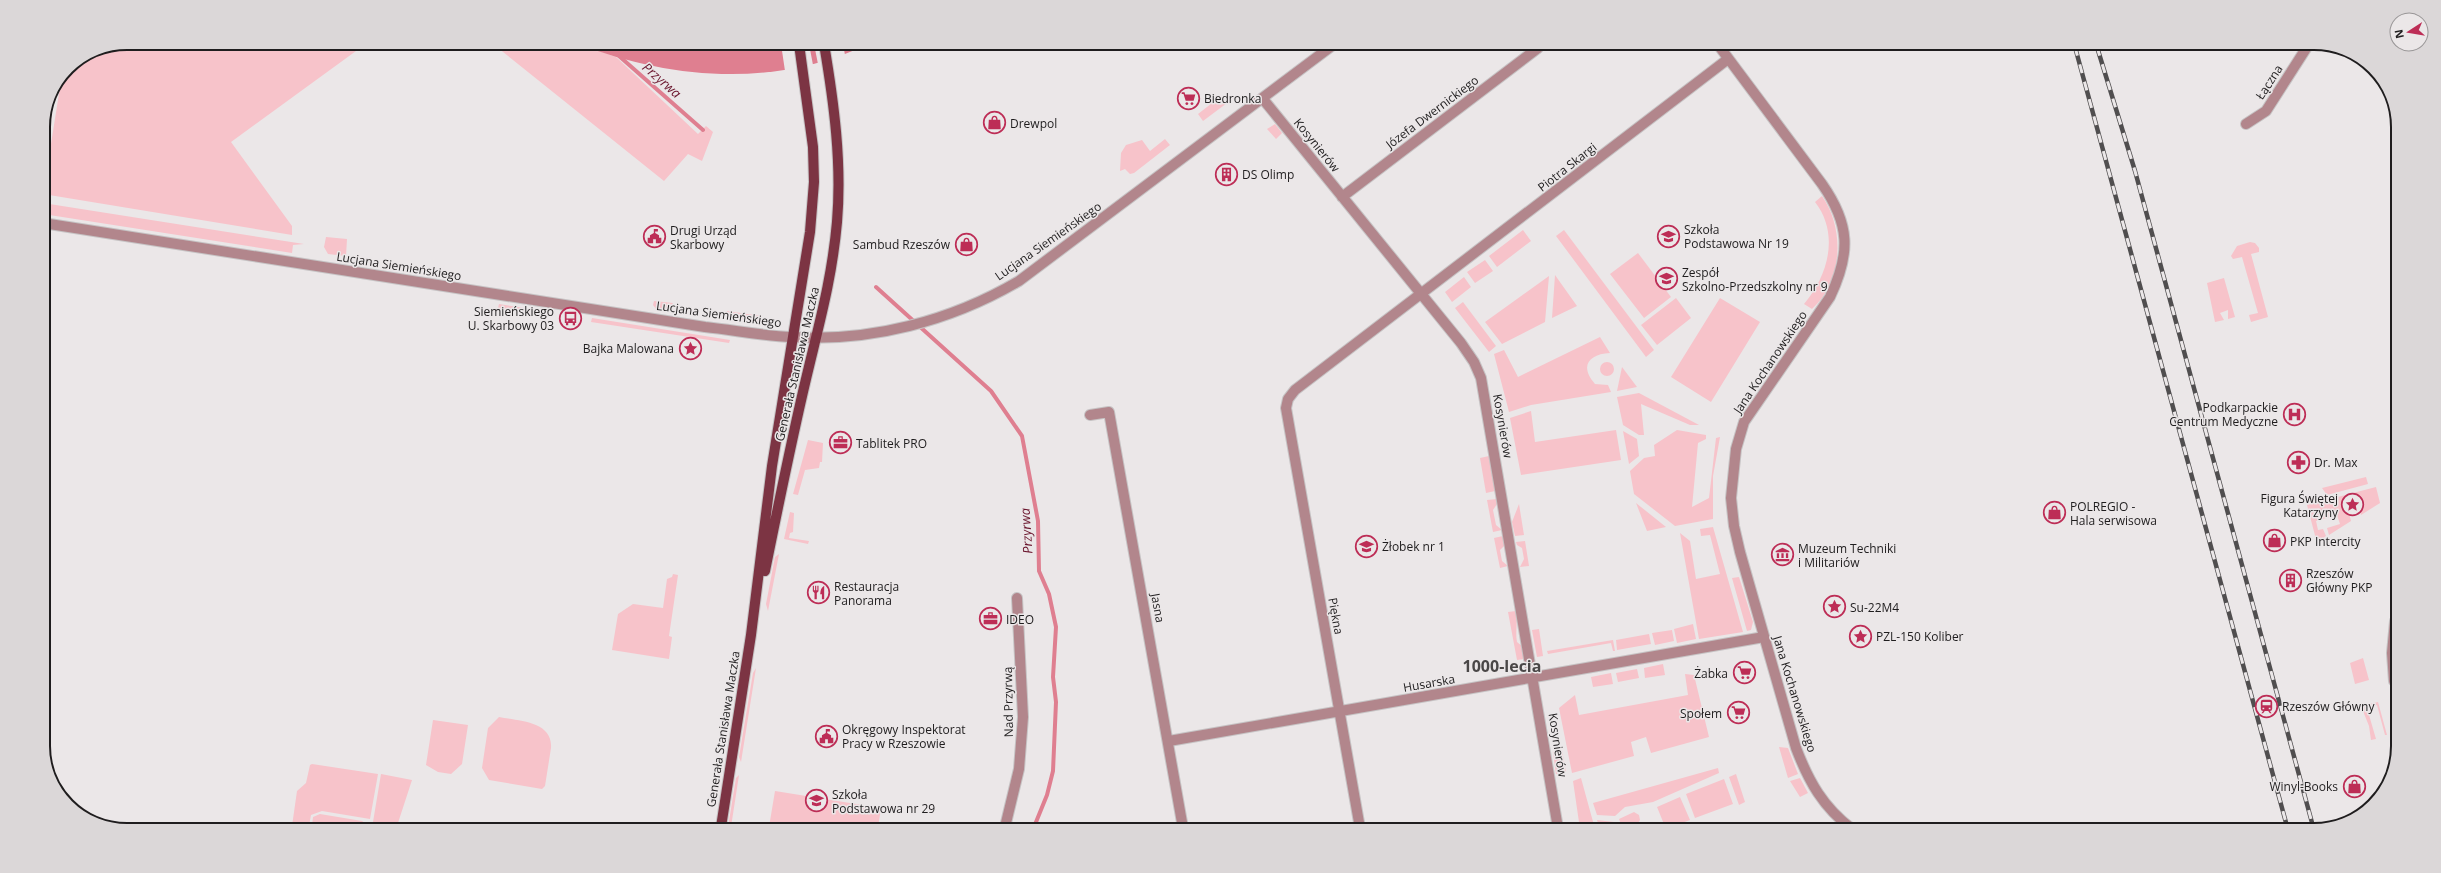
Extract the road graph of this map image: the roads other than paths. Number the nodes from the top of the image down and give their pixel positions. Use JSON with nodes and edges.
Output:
{"nodes":[{"id":1,"x":800,"y":50,"type":"edge"},
{"id":2,"x":825,"y":50,"type":"edge"},
{"id":3,"x":1326,"y":50,"type":"edge"},
{"id":4,"x":1535,"y":50,"type":"edge"},
{"id":5,"x":1722,"y":50,"type":"edge"},
{"id":6,"x":2305,"y":50,"type":"edge"},
{"id":7,"x":1728,"y":59,"type":"junction"},
{"id":8,"x":1264,"y":98,"type":"junction"},
{"id":9,"x":2246,"y":124,"type":"dead end"},
{"id":10,"x":1342,"y":197,"type":"junction"},
{"id":11,"x":50,"y":224,"type":"edge"},
{"id":12,"x":1421,"y":296,"type":"junction"},
{"id":13,"x":817,"y":337,"type":"junction"},
{"id":14,"x":793,"y":338,"type":"junction"},
{"id":15,"x":1286,"y":408,"type":"joint"},
{"id":16,"x":1090,"y":415,"type":"dead end"},
{"id":17,"x":1018,"y":598,"type":"dead end"},
{"id":18,"x":751,"y":636,"type":"junction"},
{"id":19,"x":1764,"y":637,"type":"junction"},
{"id":20,"x":1534,"y":678,"type":"junction"},
{"id":21,"x":1340,"y":712,"type":"junction"},
{"id":22,"x":1169,"y":741,"type":"junction"},
{"id":23,"x":722,"y":823,"type":"edge"},
{"id":24,"x":1006,"y":823,"type":"edge"},
{"id":25,"x":1182,"y":823,"type":"edge"},
{"id":26,"x":1359,"y":823,"type":"edge"},
{"id":27,"x":1557,"y":823,"type":"edge"},
{"id":28,"x":1844,"y":823,"type":"edge"}],
"edges":[{"from":1,"to":14,"type":"main road","name":"Generała Stanisława Maczka"},
{"from":2,"to":13,"type":"main road","name":"Generała Stanisława Maczka"},
{"from":3,"to":8,"type":"street","name":"Lucjana Siemieńskiego"},
{"from":4,"to":10,"type":"street","name":"Józefa Dwernickiego"},
{"from":5,"to":7,"type":"street","name":"Jana Kochanowskiego"},
{"from":6,"to":9,"type":"street","name":"Łączna"},
{"from":7,"to":12,"type":"street","name":"Piotra Skargi"},
{"from":7,"to":19,"type":"street","name":"Jana Kochanowskiego"},
{"from":8,"to":10,"type":"street","name":"Kosynierów"},
{"from":8,"to":13,"type":"street","name":"Lucjana Siemieńskiego"},
{"from":10,"to":12,"type":"street","name":"Kosynierów"},
{"from":11,"to":14,"type":"street","name":"Lucjana Siemieńskiego"},
{"from":12,"to":15,"type":"street","name":"Piotra Skargi"},
{"from":12,"to":20,"type":"street","name":"Kosynierów"},
{"from":13,"to":14,"type":"street","name":"Lucjana Siemieńskiego"},
{"from":13,"to":18,"type":"main road","name":"Generała Stanisława Maczka"},
{"from":14,"to":18,"type":"main road","name":"Generała Stanisława Maczka"},
{"from":15,"to":21,"type":"street","name":"Piękna"},
{"from":16,"to":22,"type":"street","name":"Jasna"},
{"from":17,"to":24,"type":"street","name":"Nad Przyrwą"},
{"from":18,"to":23,"type":"main road","name":"Generała Stanisława Maczka"},
{"from":19,"to":20,"type":"street","name":"Husarska"},
{"from":19,"to":28,"type":"street","name":"Jana Kochanowskiego"},
{"from":20,"to":21,"type":"street","name":"Husarska"},
{"from":20,"to":27,"type":"street","name":"Kosynierów"},
{"from":21,"to":22,"type":"street","name":"Husarska"},
{"from":21,"to":26,"type":"street","name":"Piękna"},
{"from":22,"to":25,"type":"street","name":"Jasna"}]}
